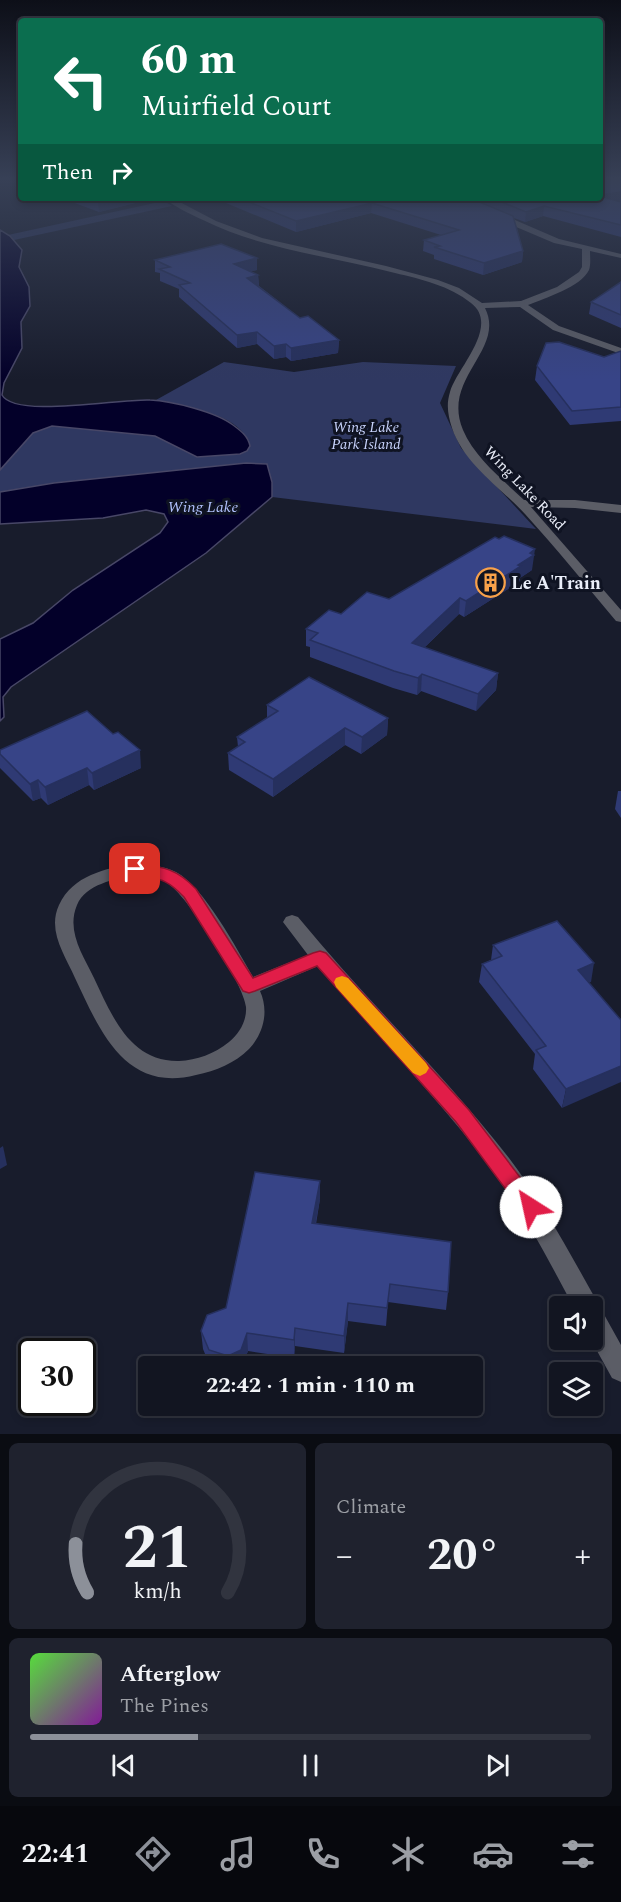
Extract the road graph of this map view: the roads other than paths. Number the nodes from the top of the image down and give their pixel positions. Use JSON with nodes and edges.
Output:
{"nodes":[{"id":1,"x":288,"y":246,"type":"edge"},
{"id":2,"x":576,"y":246,"type":"edge"},
{"id":3,"x":586,"y":249,"type":"junction"},
{"id":4,"x":621,"y":256,"type":"edge"},
{"id":5,"x":522,"y":304,"type":"junction"},
{"id":6,"x":480,"y":306,"type":"junction"},
{"id":7,"x":621,"y":351,"type":"edge"},
{"id":8,"x":522,"y":503,"type":"junction"},
{"id":9,"x":621,"y":509,"type":"edge"},
{"id":10,"x":621,"y":618,"type":"edge"},
{"id":11,"x":292,"y":922,"type":"dead end"},
{"id":12,"x":320,"y":958,"type":"junction"},
{"id":13,"x":249,"y":987,"type":"junction"},
{"id":14,"x":580,"y":1296,"type":"edge"},
{"id":15,"x":603,"y":1337,"type":"edge"},
{"id":16,"x":621,"y":1369,"type":"edge"}],
"edges":[{"from":1,"to":6,"type":"street"},
{"from":2,"to":3,"type":"street"},
{"from":3,"to":4,"type":"street"},
{"from":3,"to":5,"type":"street"},
{"from":5,"to":6,"type":"street"},
{"from":5,"to":7,"type":"street"},
{"from":6,"to":8,"type":"street","name":"Wing Lake Road"},
{"from":8,"to":9,"type":"street"},
{"from":8,"to":10,"type":"street","name":"Wing Lake Road"},
{"from":11,"to":12,"type":"street"},
{"from":12,"to":13,"type":"street"},
{"from":12,"to":14,"type":"street"},
{"from":13,"to":13,"type":"street"},
{"from":15,"to":16,"type":"street"}]}
